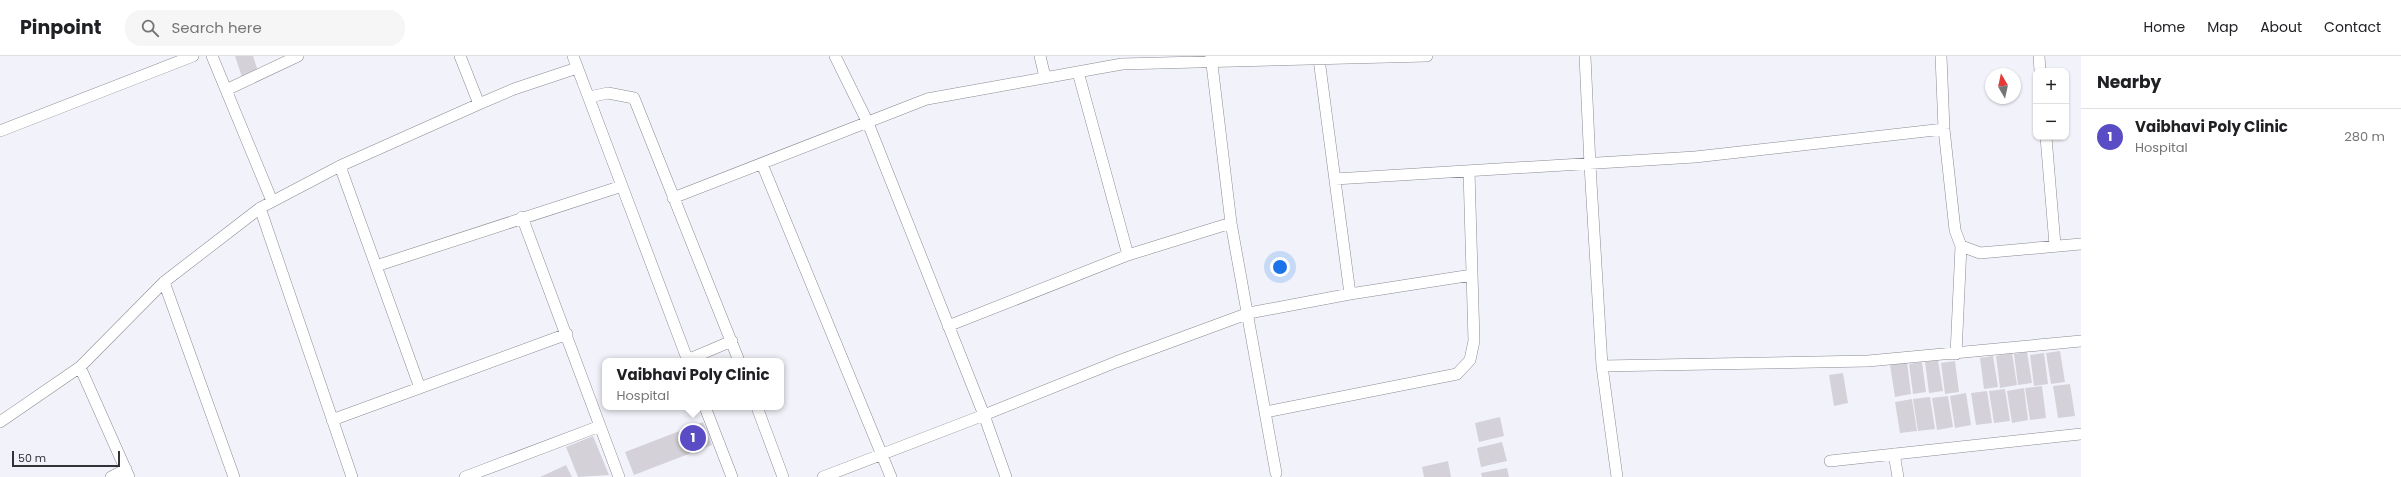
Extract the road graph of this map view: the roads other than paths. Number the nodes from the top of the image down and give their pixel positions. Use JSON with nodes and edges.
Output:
{"nodes":[{"id":1,"x":193,"y":56,"type":"edge"},
{"id":2,"x":212,"y":56,"type":"edge"},
{"id":3,"x":298,"y":56,"type":"edge"},
{"id":4,"x":460,"y":56,"type":"edge"},
{"id":5,"x":573,"y":56,"type":"edge"},
{"id":6,"x":835,"y":56,"type":"edge"},
{"id":7,"x":1040,"y":56,"type":"edge"},
{"id":8,"x":1428,"y":56,"type":"edge"},
{"id":9,"x":1585,"y":56,"type":"edge"},
{"id":10,"x":1941,"y":56,"type":"edge"},
{"id":11,"x":2039,"y":56,"type":"edge"},
{"id":12,"x":1211,"y":59,"type":"edge"},
{"id":13,"x":1319,"y":59,"type":"junction"},
{"id":14,"x":577,"y":68,"type":"junction"},
{"id":15,"x":2040,"y":68,"type":"edge"},
{"id":16,"x":1078,"y":72,"type":"junction"},
{"id":17,"x":1046,"y":77,"type":"junction"},
{"id":18,"x":226,"y":90,"type":"junction"},
{"id":19,"x":590,"y":97,"type":"junction"},
{"id":20,"x":479,"y":104,"type":"junction"},
{"id":21,"x":868,"y":123,"type":"junction"},
{"id":22,"x":1944,"y":129,"type":"junction"},
{"id":23,"x":0,"y":131,"type":"edge"},
{"id":24,"x":2046,"y":140,"type":"edge"},
{"id":25,"x":762,"y":164,"type":"junction"},
{"id":26,"x":1590,"y":165,"type":"junction"},
{"id":27,"x":340,"y":166,"type":"junction"},
{"id":28,"x":1469,"y":171,"type":"junction"},
{"id":29,"x":1335,"y":179,"type":"junction"},
{"id":30,"x":622,"y":186,"type":"junction"},
{"id":31,"x":673,"y":198,"type":"junction"},
{"id":32,"x":272,"y":201,"type":"junction"},
{"id":33,"x":260,"y":208,"type":"junction"},
{"id":34,"x":522,"y":217,"type":"junction"},
{"id":35,"x":1231,"y":223,"type":"junction"},
{"id":36,"x":2081,"y":244,"type":"edge"},
{"id":37,"x":2055,"y":245,"type":"junction"},
{"id":38,"x":1961,"y":246,"type":"junction"},
{"id":39,"x":1128,"y":255,"type":"junction"},
{"id":40,"x":376,"y":266,"type":"junction"},
{"id":41,"x":1472,"y":275,"type":"junction"},
{"id":42,"x":164,"y":282,"type":"junction"},
{"id":43,"x":1350,"y":294,"type":"junction"},
{"id":44,"x":1248,"y":313,"type":"junction"},
{"id":45,"x":948,"y":326,"type":"junction"},
{"id":46,"x":567,"y":334,"type":"junction"},
{"id":47,"x":732,"y":341,"type":"junction"},
{"id":48,"x":2081,"y":341,"type":"edge"},
{"id":49,"x":1956,"y":354,"type":"junction"},
{"id":50,"x":687,"y":358,"type":"edge"},
{"id":51,"x":693,"y":358,"type":"edge"},
{"id":52,"x":738,"y":358,"type":"edge"},
{"id":53,"x":80,"y":366,"type":"junction"},
{"id":54,"x":1602,"y":366,"type":"junction"},
{"id":55,"x":420,"y":388,"type":"junction"},
{"id":56,"x":706,"y":410,"type":"edge"},
{"id":57,"x":758,"y":410,"type":"edge"},
{"id":58,"x":1266,"y":412,"type":"junction"},
{"id":59,"x":984,"y":415,"type":"junction"},
{"id":60,"x":332,"y":420,"type":"junction"},
{"id":61,"x":0,"y":422,"type":"edge"},
{"id":62,"x":600,"y":426,"type":"junction"},
{"id":63,"x":2081,"y":434,"type":"edge"},
{"id":64,"x":1894,"y":454,"type":"junction"},
{"id":65,"x":882,"y":456,"type":"junction"},
{"id":66,"x":1830,"y":461,"type":"dead end"},
{"id":67,"x":127,"y":473,"type":"edge"},
{"id":68,"x":1276,"y":473,"type":"dead end"},
{"id":69,"x":111,"y":477,"type":"edge"},
{"id":70,"x":234,"y":477,"type":"edge"},
{"id":71,"x":352,"y":477,"type":"edge"},
{"id":72,"x":465,"y":477,"type":"edge"},
{"id":73,"x":619,"y":477,"type":"edge"},
{"id":74,"x":732,"y":477,"type":"edge"},
{"id":75,"x":783,"y":477,"type":"edge"},
{"id":76,"x":823,"y":477,"type":"edge"},
{"id":77,"x":891,"y":477,"type":"edge"},
{"id":78,"x":1006,"y":477,"type":"edge"},
{"id":79,"x":1617,"y":477,"type":"edge"},
{"id":80,"x":1898,"y":477,"type":"edge"}],
"edges":[{"from":1,"to":23,"type":"street"},
{"from":2,"to":18,"type":"street"},
{"from":3,"to":18,"type":"street"},
{"from":4,"to":20,"type":"street"},
{"from":5,"to":14,"type":"street"},
{"from":6,"to":21,"type":"street"},
{"from":7,"to":17,"type":"street"},
{"from":8,"to":13,"type":"street"},
{"from":9,"to":26,"type":"street"},
{"from":10,"to":22,"type":"street"},
{"from":11,"to":15,"type":"street"},
{"from":12,"to":13,"type":"street"},
{"from":12,"to":16,"type":"street"},
{"from":12,"to":35,"type":"street"},
{"from":13,"to":29,"type":"street"},
{"from":14,"to":19,"type":"street"},
{"from":14,"to":20,"type":"street"},
{"from":16,"to":17,"type":"street"},
{"from":16,"to":39,"type":"street"},
{"from":17,"to":21,"type":"street"},
{"from":18,"to":32,"type":"street"},
{"from":19,"to":30,"type":"street"},
{"from":19,"to":31,"type":"street"},
{"from":20,"to":27,"type":"street"},
{"from":21,"to":25,"type":"street"},
{"from":21,"to":45,"type":"street"},
{"from":22,"to":26,"type":"street"},
{"from":22,"to":38,"type":"street"},
{"from":24,"to":37,"type":"street"},
{"from":25,"to":31,"type":"street"},
{"from":25,"to":65,"type":"street"},
{"from":26,"to":28,"type":"street"},
{"from":26,"to":54,"type":"street"},
{"from":27,"to":32,"type":"street"},
{"from":27,"to":40,"type":"street"},
{"from":28,"to":29,"type":"street"},
{"from":28,"to":41,"type":"street"},
{"from":29,"to":43,"type":"street"},
{"from":30,"to":34,"type":"street"},
{"from":30,"to":50,"type":"street"},
{"from":31,"to":47,"type":"street"},
{"from":32,"to":33,"type":"street"},
{"from":33,"to":42,"type":"street"},
{"from":33,"to":60,"type":"street"},
{"from":34,"to":40,"type":"street"},
{"from":34,"to":46,"type":"street"},
{"from":35,"to":39,"type":"street"},
{"from":35,"to":44,"type":"street"},
{"from":36,"to":37,"type":"street"},
{"from":37,"to":38,"type":"street"},
{"from":38,"to":49,"type":"street"},
{"from":39,"to":45,"type":"street"},
{"from":40,"to":55,"type":"street"},
{"from":41,"to":43,"type":"street"},
{"from":41,"to":58,"type":"street"},
{"from":42,"to":53,"type":"street"},
{"from":42,"to":70,"type":"street"},
{"from":43,"to":44,"type":"street"},
{"from":44,"to":58,"type":"street"},
{"from":44,"to":59,"type":"street"},
{"from":45,"to":59,"type":"street"},
{"from":46,"to":55,"type":"street"},
{"from":46,"to":62,"type":"street"},
{"from":47,"to":51,"type":"street"},
{"from":47,"to":52,"type":"street"},
{"from":48,"to":49,"type":"street"},
{"from":49,"to":54,"type":"street"},
{"from":53,"to":61,"type":"street"},
{"from":53,"to":67,"type":"street"},
{"from":54,"to":79,"type":"street"},
{"from":55,"to":60,"type":"street"},
{"from":56,"to":74,"type":"street"},
{"from":57,"to":75,"type":"street"},
{"from":58,"to":68,"type":"street"},
{"from":59,"to":65,"type":"street"},
{"from":59,"to":78,"type":"street"},
{"from":60,"to":71,"type":"street"},
{"from":62,"to":72,"type":"street"},
{"from":62,"to":73,"type":"street"},
{"from":63,"to":64,"type":"street"},
{"from":64,"to":66,"type":"street"},
{"from":64,"to":80,"type":"street"},
{"from":65,"to":76,"type":"street"},
{"from":65,"to":77,"type":"street"},
{"from":67,"to":69,"type":"street"}]}
